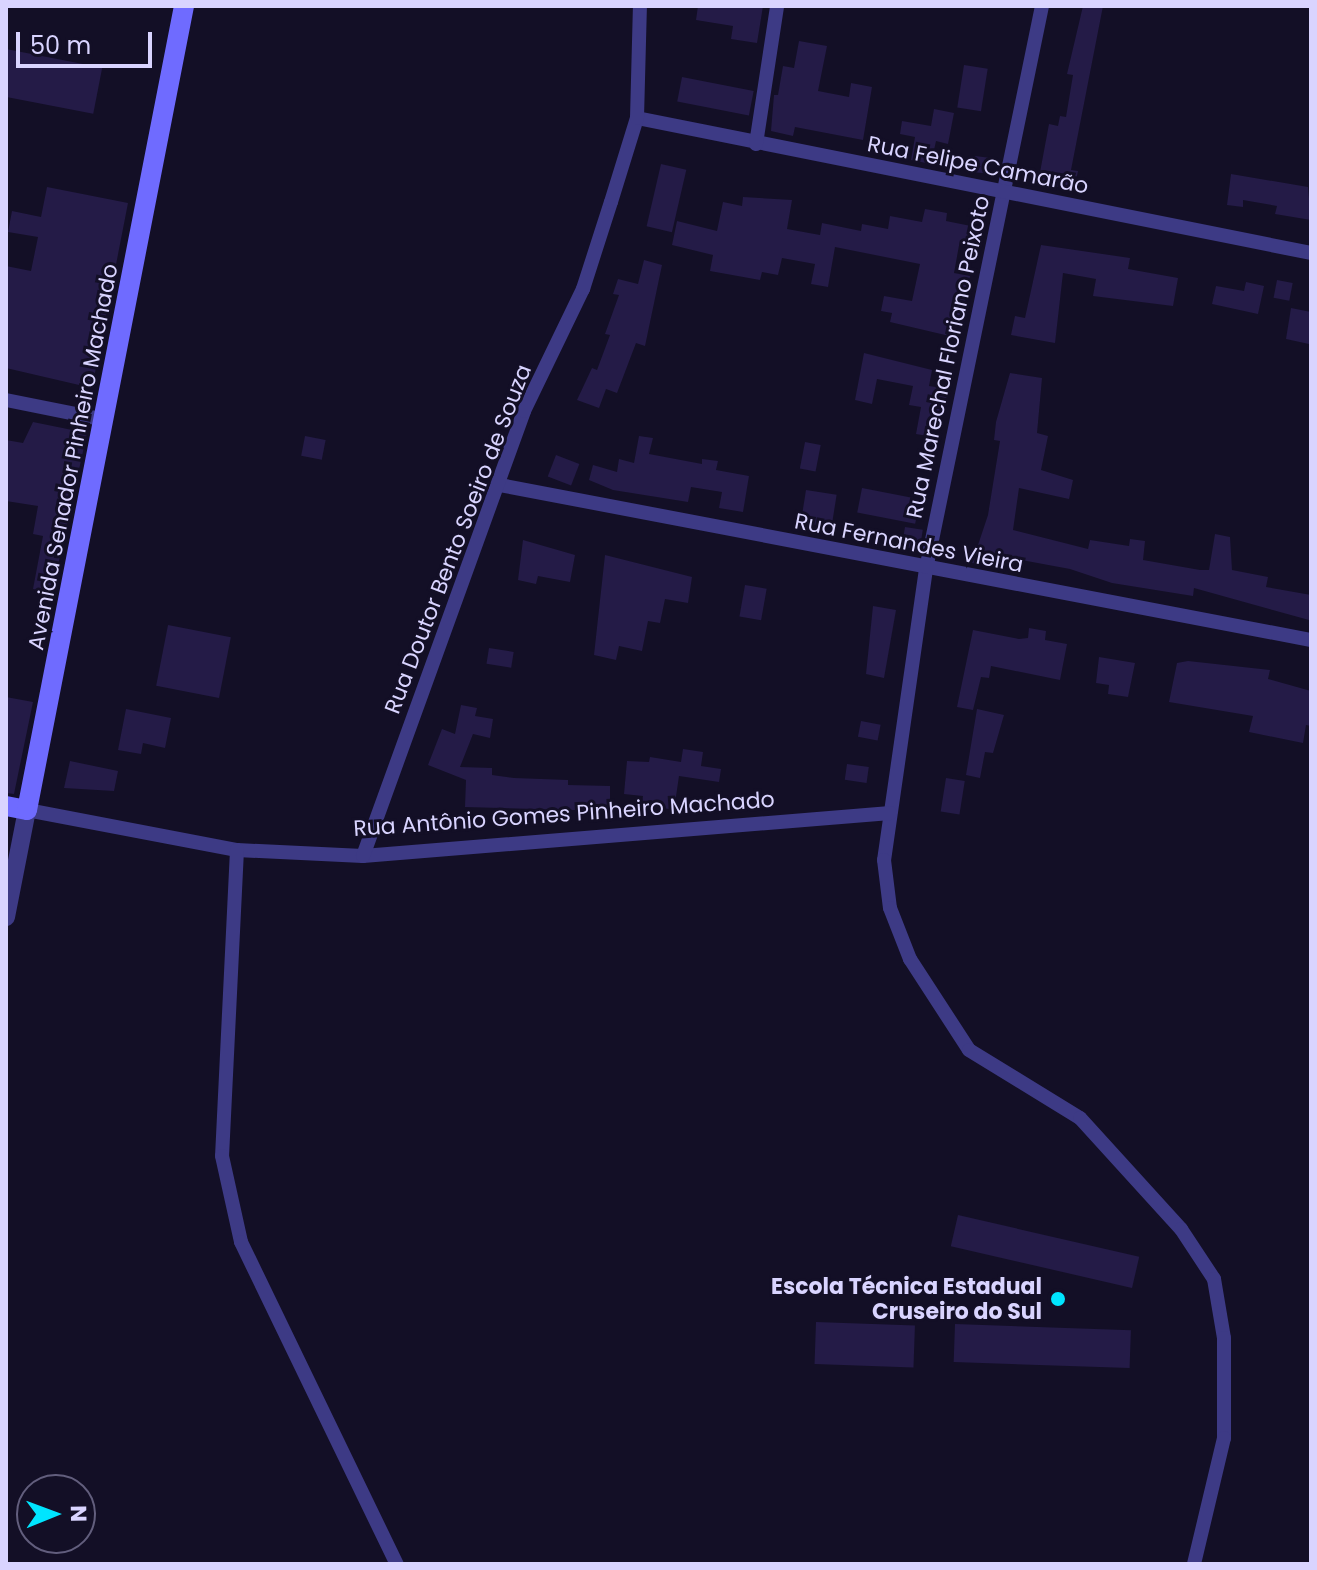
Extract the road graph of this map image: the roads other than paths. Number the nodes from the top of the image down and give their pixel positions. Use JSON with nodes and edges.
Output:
{"nodes":[{"id":1,"x":184,"y":6,"type":"edge"},
{"id":2,"x":640,"y":6,"type":"edge"},
{"id":3,"x":777,"y":6,"type":"edge"},
{"id":4,"x":1042,"y":6,"type":"edge"},
{"id":5,"x":637,"y":118,"type":"junction"},
{"id":6,"x":756,"y":144,"type":"junction"},
{"id":7,"x":1005,"y":193,"type":"junction"},
{"id":8,"x":1311,"y":253,"type":"edge"},
{"id":9,"x":6,"y":400,"type":"edge"},
{"id":10,"x":105,"y":420,"type":"junction"},
{"id":11,"x":500,"y":485,"type":"junction"},
{"id":12,"x":926,"y":569,"type":"junction"},
{"id":13,"x":1311,"y":640,"type":"edge"},
{"id":14,"x":6,"y":806,"type":"edge"},
{"id":15,"x":27,"y":810,"type":"junction"},
{"id":16,"x":890,"y":813,"type":"junction"},
{"id":17,"x":237,"y":850,"type":"junction"},
{"id":18,"x":363,"y":856,"type":"junction"},
{"id":19,"x":6,"y":917,"type":"edge"},
{"id":20,"x":397,"y":1564,"type":"edge"},
{"id":21,"x":1194,"y":1564,"type":"edge"}],
"edges":[{"from":1,"to":10,"type":"main road","name":"Avenida Senador Pinheiro Machado"},
{"from":2,"to":5,"type":"street","name":"Rua Doutor Bento Soeiro de Souza"},
{"from":3,"to":6,"type":"street"},
{"from":4,"to":7,"type":"street","name":"Rua Marechal Floriano Peixoto"},
{"from":5,"to":6,"type":"street","name":"Rua Felipe Camarão"},
{"from":5,"to":11,"type":"street","name":"Rua Doutor Bento Soeiro de Souza"},
{"from":6,"to":7,"type":"street","name":"Rua Felipe Camarão"},
{"from":7,"to":8,"type":"street","name":"Rua Felipe Camarão"},
{"from":7,"to":12,"type":"street","name":"Rua Marechal Floriano Peixoto"},
{"from":9,"to":10,"type":"street"},
{"from":10,"to":15,"type":"main road","name":"Avenida Senador Pinheiro Machado"},
{"from":11,"to":12,"type":"street","name":"Rua Fernandes Vieira"},
{"from":11,"to":18,"type":"street","name":"Rua Doutor Bento Soeiro de Souza"},
{"from":12,"to":13,"type":"street","name":"Rua Fernandes Vieira"},
{"from":12,"to":16,"type":"street","name":"Rua Marechal Floriano Peixoto"},
{"from":14,"to":15,"type":"main road","name":"Rua Antônio Gomes Pinheiro Machado"},
{"from":15,"to":17,"type":"street","name":"Rua Antônio Gomes Pinheiro Machado"},
{"from":15,"to":19,"type":"street","name":"Avenida Senador Pinheiro Machado"},
{"from":16,"to":18,"type":"street","name":"Rua Antônio Gomes Pinheiro Machado"},
{"from":16,"to":21,"type":"street","name":"Rua Marechal Floriano Peixoto"},
{"from":17,"to":18,"type":"street","name":"Rua Antônio Gomes Pinheiro Machado"},
{"from":17,"to":20,"type":"street"}]}
